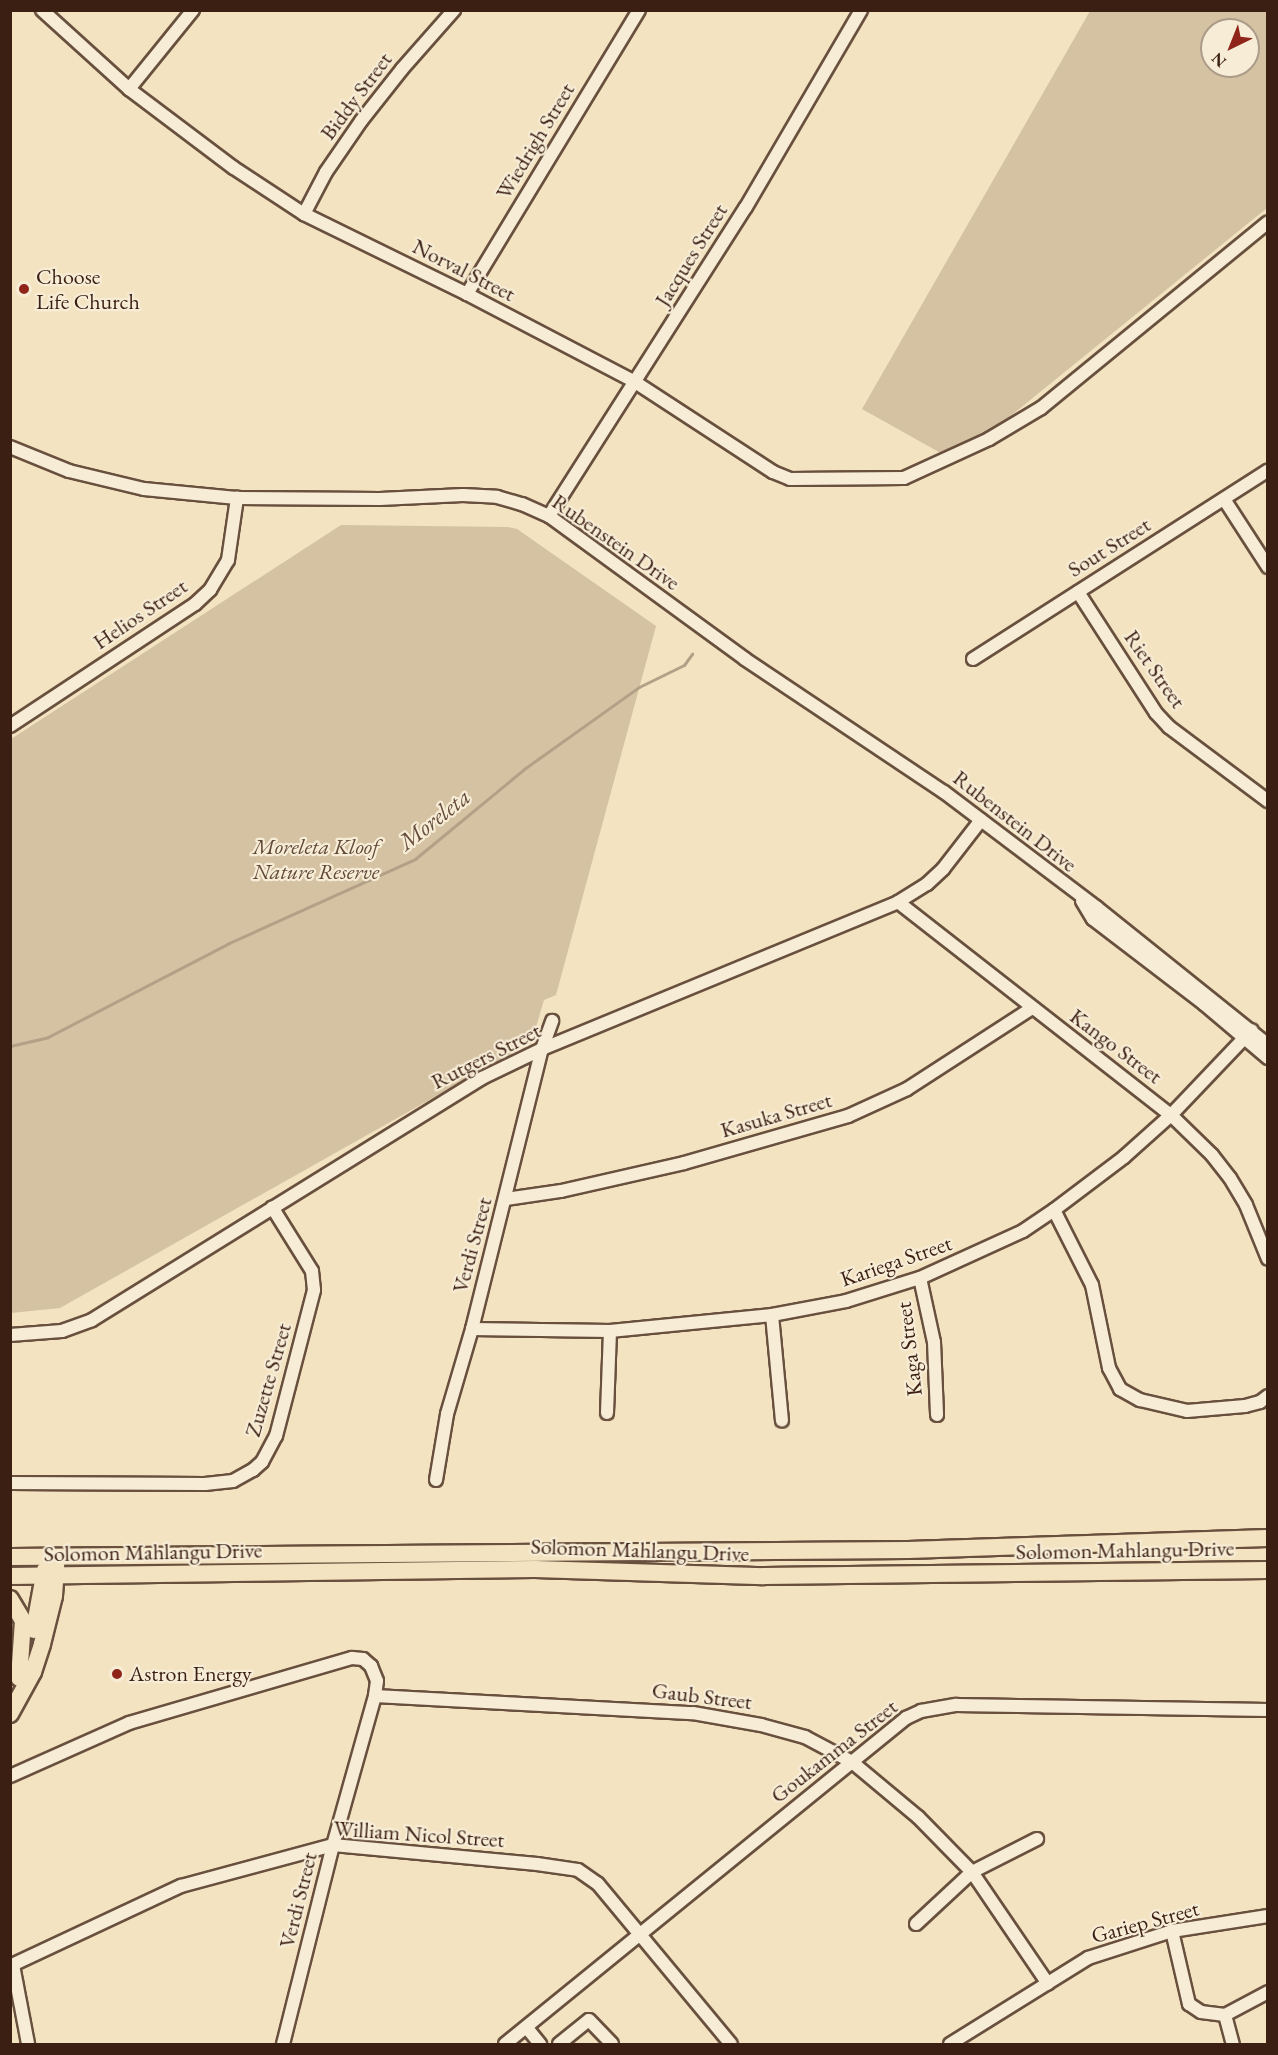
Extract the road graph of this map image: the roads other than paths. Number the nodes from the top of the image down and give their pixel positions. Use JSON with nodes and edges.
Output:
{"nodes":[{"id":1,"x":42,"y":10,"type":"edge"},
{"id":2,"x":193,"y":10,"type":"edge"},
{"id":3,"x":454,"y":10,"type":"edge"},
{"id":4,"x":639,"y":10,"type":"edge"},
{"id":5,"x":861,"y":10,"type":"edge"},
{"id":6,"x":129,"y":90,"type":"junction"},
{"id":7,"x":304,"y":214,"type":"junction"},
{"id":8,"x":1268,"y":222,"type":"edge"},
{"id":9,"x":467,"y":294,"type":"junction"},
{"id":10,"x":635,"y":382,"type":"junction"},
{"id":11,"x":10,"y":447,"type":"edge"},
{"id":12,"x":1268,"y":470,"type":"edge"},
{"id":13,"x":237,"y":498,"type":"junction"},
{"id":14,"x":1224,"y":499,"type":"junction"},
{"id":15,"x":549,"y":516,"type":"junction"},
{"id":16,"x":1268,"y":567,"type":"edge"},
{"id":17,"x":1078,"y":592,"type":"junction"},
{"id":18,"x":973,"y":659,"type":"dead end"},
{"id":19,"x":10,"y":726,"type":"edge"},
{"id":20,"x":1268,"y":801,"type":"edge"},
{"id":21,"x":981,"y":820,"type":"junction"},
{"id":22,"x":898,"y":902,"type":"junction"},
{"id":23,"x":1032,"y":1008,"type":"junction"},
{"id":24,"x":552,"y":1021,"type":"dead end"},
{"id":25,"x":1248,"y":1035,"type":"junction"},
{"id":26,"x":1268,"y":1046,"type":"edge"},
{"id":27,"x":542,"y":1049,"type":"junction"},
{"id":28,"x":1268,"y":1058,"type":"edge"},
{"id":29,"x":1171,"y":1114,"type":"junction"},
{"id":30,"x":506,"y":1199,"type":"junction"},
{"id":31,"x":272,"y":1207,"type":"junction"},
{"id":32,"x":1054,"y":1210,"type":"junction"},
{"id":33,"x":1268,"y":1259,"type":"edge"},
{"id":34,"x":920,"y":1278,"type":"junction"},
{"id":35,"x":772,"y":1315,"type":"junction"},
{"id":36,"x":472,"y":1329,"type":"junction"},
{"id":37,"x":610,"y":1331,"type":"junction"},
{"id":38,"x":10,"y":1335,"type":"edge"},
{"id":39,"x":1268,"y":1396,"type":"edge"},
{"id":40,"x":607,"y":1413,"type":"dead end"},
{"id":41,"x":937,"y":1415,"type":"dead end"},
{"id":42,"x":782,"y":1421,"type":"dead end"},
{"id":43,"x":436,"y":1480,"type":"dead end"},
{"id":44,"x":10,"y":1483,"type":"edge"},
{"id":45,"x":1268,"y":1538,"type":"edge"},
{"id":46,"x":10,"y":1557,"type":"edge"},
{"id":47,"x":51,"y":1557,"type":"junction"},
{"id":48,"x":1268,"y":1570,"type":"edge"},
{"id":49,"x":50,"y":1575,"type":"junction"},
{"id":50,"x":10,"y":1576,"type":"edge"},
{"id":51,"x":10,"y":1599,"type":"edge"},
{"id":52,"x":19,"y":1678,"type":"junction"},
{"id":53,"x":10,"y":1696,"type":"edge"},
{"id":54,"x":375,"y":1696,"type":"junction"},
{"id":55,"x":1268,"y":1710,"type":"edge"},
{"id":56,"x":10,"y":1714,"type":"edge"},
{"id":57,"x":852,"y":1762,"type":"junction"},
{"id":58,"x":10,"y":1776,"type":"edge"},
{"id":59,"x":1037,"y":1839,"type":"dead end"},
{"id":60,"x":333,"y":1845,"type":"junction"},
{"id":61,"x":972,"y":1872,"type":"junction"},
{"id":62,"x":1268,"y":1912,"type":"edge"},
{"id":63,"x":1267,"y":1916,"type":"edge"},
{"id":64,"x":915,"y":1924,"type":"dead end"},
{"id":65,"x":1172,"y":1931,"type":"junction"},
{"id":66,"x":642,"y":1935,"type":"junction"},
{"id":67,"x":12,"y":1965,"type":"edge"},
{"id":68,"x":1048,"y":1984,"type":"junction"},
{"id":69,"x":1268,"y":1992,"type":"edge"},
{"id":70,"x":1225,"y":2015,"type":"junction"},
{"id":71,"x":527,"y":2028,"type":"junction"},
{"id":72,"x":28,"y":2044,"type":"edge"},
{"id":73,"x":283,"y":2044,"type":"edge"},
{"id":74,"x":505,"y":2044,"type":"edge"},
{"id":75,"x":540,"y":2044,"type":"edge"},
{"id":76,"x":560,"y":2044,"type":"edge"},
{"id":77,"x":612,"y":2044,"type":"edge"},
{"id":78,"x":731,"y":2044,"type":"edge"},
{"id":79,"x":952,"y":2044,"type":"edge"},
{"id":80,"x":1233,"y":2044,"type":"edge"}],
"edges":[{"from":1,"to":6,"type":"street","name":"Norval Street"},
{"from":2,"to":6,"type":"street"},
{"from":3,"to":7,"type":"street","name":"Biddy Street"},
{"from":4,"to":9,"type":"street","name":"Wiedrigh Street"},
{"from":5,"to":10,"type":"street","name":"Jacques Street"},
{"from":6,"to":7,"type":"street","name":"Norval Street"},
{"from":7,"to":9,"type":"street","name":"Norval Street"},
{"from":8,"to":10,"type":"street","name":"Norval Street"},
{"from":9,"to":10,"type":"street","name":"Norval Street"},
{"from":10,"to":15,"type":"street","name":"Jacques Street"},
{"from":11,"to":13,"type":"street","name":"Rubenstein Drive"},
{"from":12,"to":14,"type":"street","name":"Sout Street"},
{"from":13,"to":15,"type":"street","name":"Rubenstein Drive"},
{"from":13,"to":19,"type":"street","name":"Helios Street"},
{"from":14,"to":16,"type":"street"},
{"from":14,"to":17,"type":"street","name":"Sout Street"},
{"from":15,"to":21,"type":"street","name":"Rubenstein Drive"},
{"from":17,"to":18,"type":"street","name":"Sout Street"},
{"from":17,"to":20,"type":"street","name":"Riet Street"},
{"from":21,"to":22,"type":"street","name":"Rutgers Street"},
{"from":21,"to":25,"type":"street","name":"Rubenstein Drive"},
{"from":22,"to":23,"type":"street","name":"Kango Street"},
{"from":22,"to":27,"type":"street","name":"Rutgers Street"},
{"from":23,"to":29,"type":"street","name":"Kango Street"},
{"from":23,"to":30,"type":"street","name":"Kasuka Street"},
{"from":24,"to":27,"type":"street","name":"Verdi Street"},
{"from":25,"to":26,"type":"street","name":"Rubenstein Drive"},
{"from":25,"to":28,"type":"street","name":"Rubenstein Drive"},
{"from":25,"to":29,"type":"street","name":"Kariega Street"},
{"from":27,"to":30,"type":"street","name":"Verdi Street"},
{"from":27,"to":31,"type":"street","name":"Rutgers Street"},
{"from":29,"to":32,"type":"street","name":"Kariega Street"},
{"from":29,"to":33,"type":"street","name":"Kango Street"},
{"from":30,"to":36,"type":"street","name":"Verdi Street"},
{"from":31,"to":38,"type":"street","name":"Rutgers Street"},
{"from":31,"to":44,"type":"street","name":"Zuzette Street"},
{"from":32,"to":34,"type":"street","name":"Kariega Street"},
{"from":32,"to":39,"type":"street"},
{"from":34,"to":35,"type":"street","name":"Kariega Street"},
{"from":34,"to":41,"type":"street","name":"Kaga Street"},
{"from":35,"to":37,"type":"street","name":"Kariega Street"},
{"from":35,"to":42,"type":"street"},
{"from":36,"to":37,"type":"street","name":"Kariega Street"},
{"from":36,"to":43,"type":"street","name":"Verdi Street"},
{"from":37,"to":40,"type":"street"},
{"from":45,"to":47,"type":"main road","name":"Solomon Mahlangu Drive"},
{"from":46,"to":47,"type":"main road","name":"Solomon Mahlangu Drive"},
{"from":47,"to":49,"type":"main road"},
{"from":48,"to":49,"type":"main road","name":"Solomon Mahlangu Drive"},
{"from":49,"to":50,"type":"main road","name":"Solomon Mahlangu Drive"},
{"from":49,"to":52,"type":"main road"},
{"from":49,"to":56,"type":"main road"},
{"from":51,"to":52,"type":"main road"},
{"from":52,"to":53,"type":"main road"},
{"from":54,"to":57,"type":"street","name":"Gaub Street"},
{"from":54,"to":58,"type":"street"},
{"from":54,"to":60,"type":"street","name":"Verdi Street"},
{"from":55,"to":57,"type":"street","name":"Goukamma Street"},
{"from":57,"to":61,"type":"street","name":"Gaub Street"},
{"from":57,"to":66,"type":"street","name":"Goukamma Street"},
{"from":59,"to":61,"type":"street"},
{"from":60,"to":66,"type":"street","name":"William Nicol Street"},
{"from":60,"to":67,"type":"street","name":"William Nicol Street"},
{"from":60,"to":73,"type":"street","name":"Verdi Street"},
{"from":61,"to":64,"type":"street"},
{"from":61,"to":68,"type":"street","name":"Gaub Street"},
{"from":62,"to":63,"type":"street"},
{"from":63,"to":65,"type":"street","name":"Gariep Street"},
{"from":65,"to":68,"type":"street","name":"Gariep Street"},
{"from":65,"to":70,"type":"street"},
{"from":66,"to":71,"type":"street","name":"Goukamma Street"},
{"from":66,"to":78,"type":"street","name":"William Nicol Street"},
{"from":67,"to":72,"type":"street"},
{"from":68,"to":79,"type":"street","name":"Gariep Street"},
{"from":69,"to":70,"type":"street"},
{"from":70,"to":80,"type":"street"},
{"from":71,"to":74,"type":"street","name":"Goukamma Street"},
{"from":71,"to":75,"type":"street"},
{"from":76,"to":77,"type":"street"}]}
